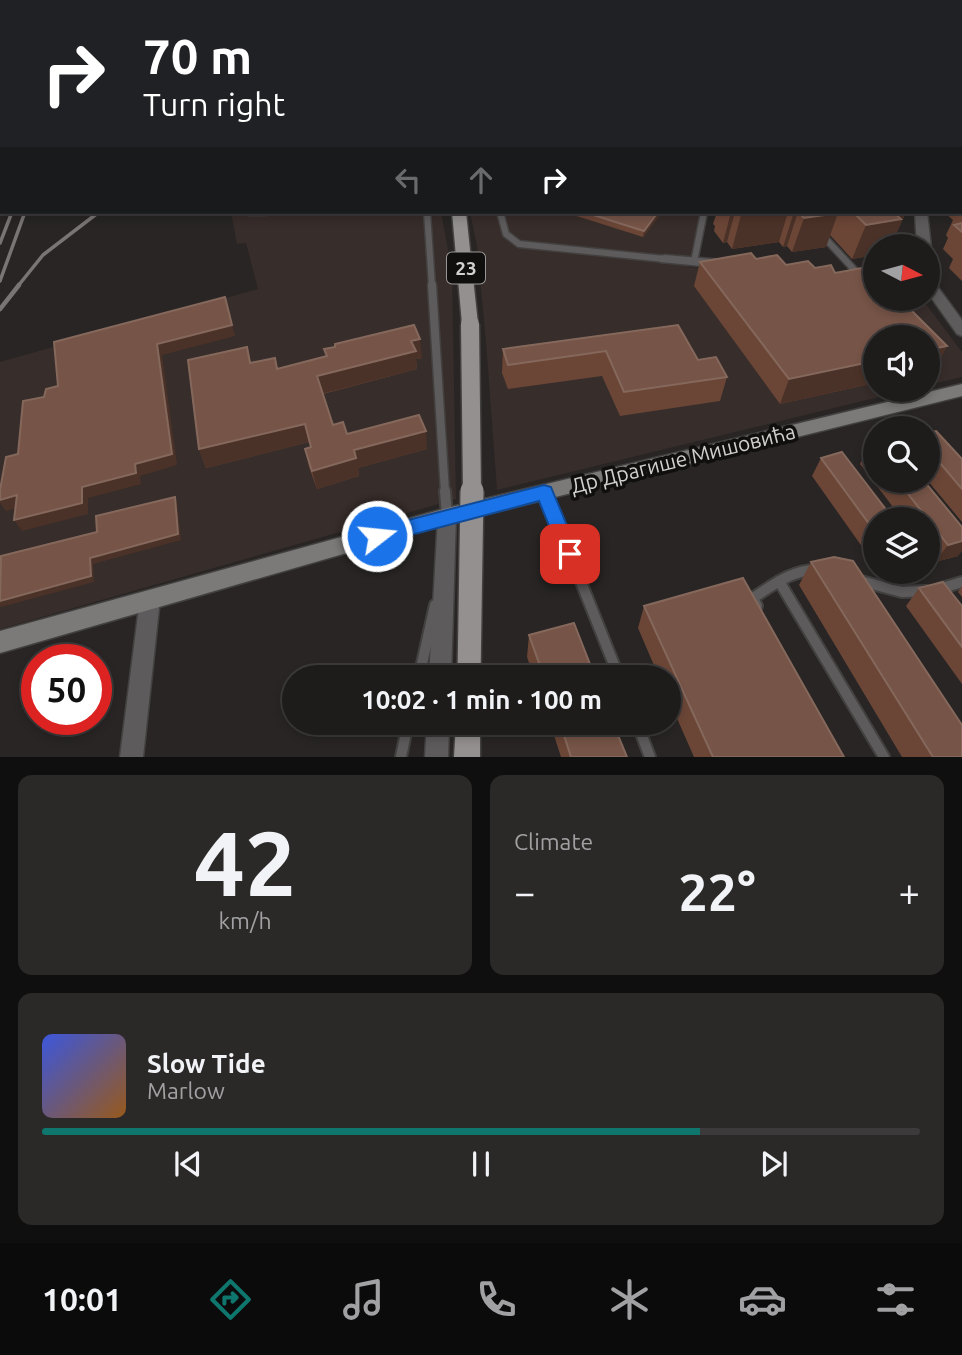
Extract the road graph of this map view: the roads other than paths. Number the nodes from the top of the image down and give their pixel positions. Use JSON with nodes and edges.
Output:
{"nodes":[{"id":1,"x":427,"y":214,"type":"edge"},
{"id":2,"x":459,"y":214,"type":"edge"},
{"id":3,"x":501,"y":214,"type":"edge"},
{"id":4,"x":704,"y":214,"type":"edge"},
{"id":5,"x":921,"y":214,"type":"edge"},
{"id":6,"x":923,"y":234,"type":"edge"},
{"id":7,"x":824,"y":237,"type":"edge"},
{"id":8,"x":665,"y":259,"type":"joint"},
{"id":9,"x":694,"y":262,"type":"junction"},
{"id":10,"x":733,"y":265,"type":"edge"},
{"id":11,"x":863,"y":273,"type":"edge"},
{"id":12,"x":837,"y":276,"type":"edge"},
{"id":13,"x":863,"y":278,"type":"edge"},
{"id":14,"x":940,"y":301,"type":"edge"},
{"id":15,"x":962,"y":331,"type":"edge"},
{"id":16,"x":962,"y":390,"type":"edge"},
{"id":17,"x":544,"y":492,"type":"junction"},
{"id":18,"x":447,"y":516,"type":"junction"},
{"id":19,"x":779,"y":581,"type":"junction"},
{"id":20,"x":962,"y":582,"type":"edge"},
{"id":21,"x":444,"y":584,"type":"junction"},
{"id":22,"x":150,"y":599,"type":"junction"},
{"id":23,"x":766,"y":622,"type":"edge"},
{"id":24,"x":0,"y":642,"type":"edge"},
{"id":25,"x":422,"y":665,"type":"edge"},
{"id":26,"x":441,"y":665,"type":"edge"},
{"id":27,"x":469,"y":665,"type":"edge"},
{"id":28,"x":614,"y":665,"type":"edge"},
{"id":29,"x":406,"y":735,"type":"edge"},
{"id":30,"x":437,"y":735,"type":"edge"},
{"id":31,"x":468,"y":735,"type":"edge"},
{"id":32,"x":642,"y":735,"type":"edge"},
{"id":33,"x":131,"y":757,"type":"edge"},
{"id":34,"x":401,"y":757,"type":"edge"},
{"id":35,"x":436,"y":757,"type":"edge"},
{"id":36,"x":467,"y":757,"type":"edge"},
{"id":37,"x":650,"y":757,"type":"edge"},
{"id":38,"x":884,"y":757,"type":"edge"}],
"edges":[{"from":1,"to":18,"type":"lane"},
{"from":2,"to":27,"type":"main road","number":"23","bridge":true},
{"from":3,"to":8,"type":"lane"},
{"from":4,"to":9,"type":"lane"},
{"from":5,"to":6,"type":"street"},
{"from":7,"to":11,"type":"lane"},
{"from":8,"to":9,"type":"street"},
{"from":9,"to":10,"type":"street"},
{"from":12,"to":13,"type":"street"},
{"from":14,"to":15,"type":"street"},
{"from":16,"to":17,"type":"main road","name":"Др Драгише Мишовића"},
{"from":17,"to":18,"type":"main road","name":"Др Драгише Мишовића"},
{"from":17,"to":28,"type":"lane"},
{"from":18,"to":21,"type":"street"},
{"from":18,"to":22,"type":"main road","name":"Др Драгише Мишовића"},
{"from":19,"to":20,"type":"lane"},
{"from":19,"to":23,"type":"lane"},
{"from":19,"to":38,"type":"lane"},
{"from":21,"to":25,"type":"lane"},
{"from":21,"to":26,"type":"street"},
{"from":22,"to":24,"type":"main road","name":"Др Драгише Мишовића"},
{"from":22,"to":33,"type":"street"},
{"from":29,"to":34,"type":"lane"},
{"from":30,"to":35,"type":"street"},
{"from":31,"to":36,"type":"main road"},
{"from":32,"to":37,"type":"lane"}]}
